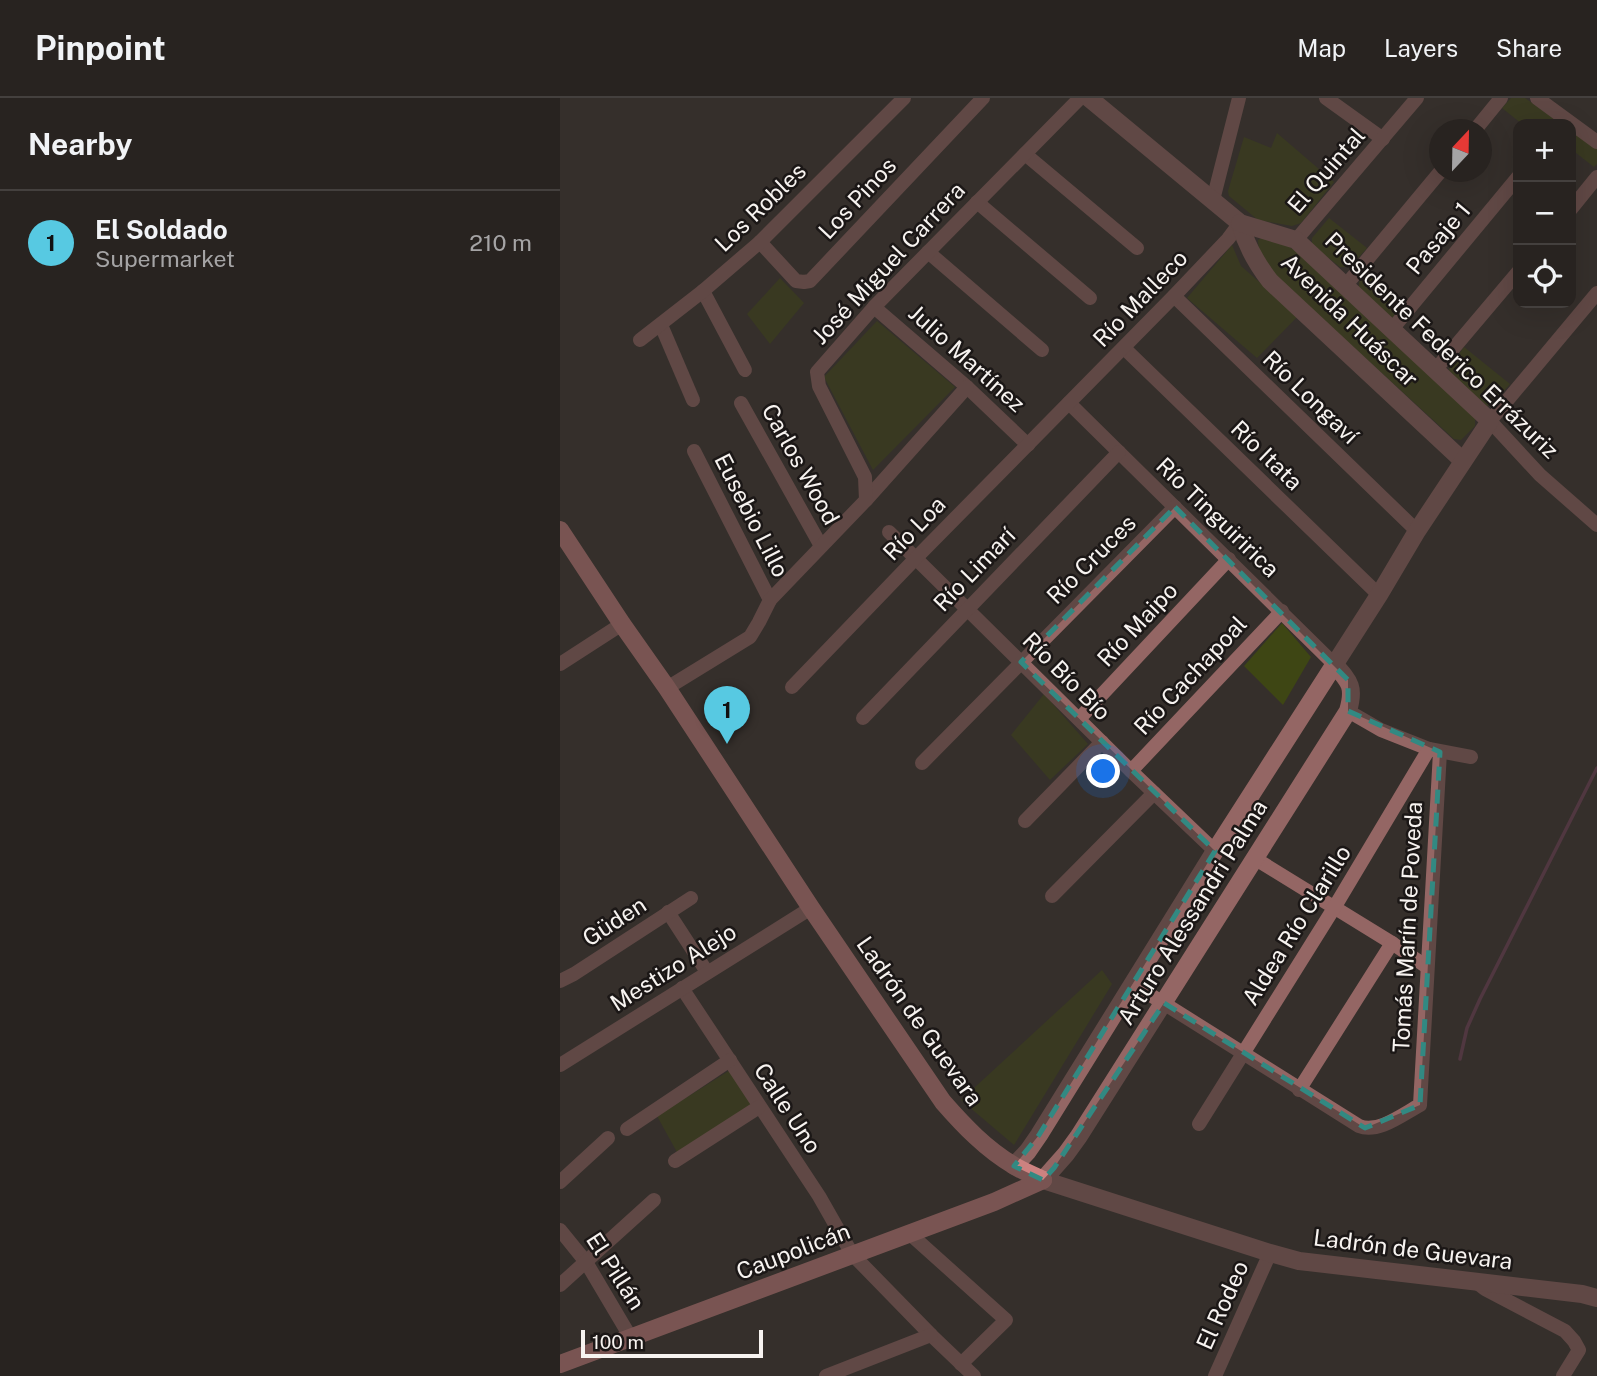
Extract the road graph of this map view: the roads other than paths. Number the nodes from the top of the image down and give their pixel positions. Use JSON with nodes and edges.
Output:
{"nodes":[{"id":1,"x":904,"y":98,"type":"edge"},
{"id":2,"x":983,"y":98,"type":"edge"},
{"id":3,"x":1080,"y":98,"type":"edge"},
{"id":4,"x":1088,"y":98,"type":"edge"},
{"id":5,"x":1239,"y":98,"type":"edge"},
{"id":6,"x":1326,"y":98,"type":"edge"},
{"id":7,"x":1417,"y":98,"type":"edge"},
{"id":8,"x":1501,"y":98,"type":"edge"},
{"id":9,"x":1537,"y":98,"type":"edge"},
{"id":10,"x":1484,"y":119,"type":"edge"},
{"id":11,"x":1561,"y":119,"type":"edge"},
{"id":12,"x":1576,"y":129,"type":"edge"},
{"id":13,"x":1383,"y":139,"type":"junction"},
{"id":14,"x":1597,"y":142,"type":"edge"},
{"id":15,"x":1025,"y":154,"type":"junction"},
{"id":16,"x":1597,"y":177,"type":"edge"},
{"id":17,"x":1432,"y":182,"type":"edge"},
{"id":18,"x":1514,"y":182,"type":"edge"},
{"id":19,"x":1213,"y":200,"type":"junction"},
{"id":20,"x":977,"y":202,"type":"junction"},
{"id":21,"x":1576,"y":203,"type":"edge"},
{"id":22,"x":1240,"y":223,"type":"junction"},
{"id":23,"x":1296,"y":240,"type":"junction"},
{"id":24,"x":760,"y":242,"type":"junction"},
{"id":25,"x":1137,"y":248,"type":"dead end"},
{"id":26,"x":928,"y":252,"type":"junction"},
{"id":27,"x":1513,"y":278,"type":"edge"},
{"id":28,"x":1346,"y":285,"type":"junction"},
{"id":29,"x":703,"y":291,"type":"junction"},
{"id":30,"x":1597,"y":293,"type":"edge"},
{"id":31,"x":1174,"y":296,"type":"junction"},
{"id":32,"x":1090,"y":298,"type":"dead end"},
{"id":33,"x":874,"y":307,"type":"junction"},
{"id":34,"x":661,"y":325,"type":"junction"},
{"id":35,"x":1392,"y":328,"type":"junction"},
{"id":36,"x":640,"y":340,"type":"dead end"},
{"id":37,"x":1124,"y":348,"type":"junction"},
{"id":38,"x":1042,"y":350,"type":"dead end"},
{"id":39,"x":1436,"y":369,"type":"junction"},
{"id":40,"x":745,"y":370,"type":"dead end"},
{"id":41,"x":967,"y":387,"type":"junction"},
{"id":42,"x":693,"y":400,"type":"dead end"},
{"id":43,"x":741,"y":403,"type":"dead end"},
{"id":44,"x":1069,"y":403,"type":"junction"},
{"id":45,"x":1490,"y":421,"type":"junction"},
{"id":46,"x":1028,"y":445,"type":"junction"},
{"id":47,"x":694,"y":452,"type":"dead end"},
{"id":48,"x":1119,"y":452,"type":"junction"},
{"id":49,"x":1463,"y":461,"type":"junction"},
{"id":50,"x":866,"y":500,"type":"junction"},
{"id":51,"x":1175,"y":507,"type":"junction"},
{"id":52,"x":1597,"y":525,"type":"edge"},
{"id":53,"x":560,"y":530,"type":"edge"},
{"id":54,"x":1417,"y":531,"type":"junction"},
{"id":55,"x":889,"y":532,"type":"dead end"},
{"id":56,"x":821,"y":547,"type":"junction"},
{"id":57,"x":916,"y":558,"type":"junction"},
{"id":58,"x":1229,"y":559,"type":"junction"},
{"id":59,"x":1379,"y":595,"type":"junction"},
{"id":60,"x":770,"y":600,"type":"junction"},
{"id":61,"x":967,"y":609,"type":"junction"},
{"id":62,"x":1282,"y":611,"type":"junction"},
{"id":63,"x":622,"y":624,"type":"junction"},
{"id":64,"x":1021,"y":662,"type":"junction"},
{"id":65,"x":560,"y":664,"type":"edge"},
{"id":66,"x":1334,"y":664,"type":"junction"},
{"id":67,"x":792,"y":687,"type":"dead end"},
{"id":68,"x":667,"y":688,"type":"junction"},
{"id":69,"x":1348,"y":711,"type":"junction"},
{"id":70,"x":863,"y":718,"type":"dead end"},
{"id":71,"x":1079,"y":719,"type":"junction"},
{"id":72,"x":1102,"y":742,"type":"junction"},
{"id":73,"x":1435,"y":751,"type":"junction"},
{"id":74,"x":1471,"y":757,"type":"dead end"},
{"id":75,"x":922,"y":763,"type":"dead end"},
{"id":76,"x":1131,"y":771,"type":"junction"},
{"id":77,"x":1154,"y":793,"type":"junction"},
{"id":78,"x":1026,"y":821,"type":"dead end"},
{"id":79,"x":1215,"y":851,"type":"junction"},
{"id":80,"x":1254,"y":859,"type":"junction"},
{"id":81,"x":1052,"y":896,"type":"dead end"},
{"id":82,"x":691,"y":898,"type":"dead end"},
{"id":83,"x":811,"y":908,"type":"junction"},
{"id":84,"x":1334,"y":908,"type":"junction"},
{"id":85,"x":668,"y":912,"type":"junction"},
{"id":86,"x":1392,"y":943,"type":"junction"},
{"id":87,"x":1427,"y":967,"type":"junction"},
{"id":88,"x":707,"y":972,"type":"junction"},
{"id":89,"x":560,"y":981,"type":"edge"},
{"id":90,"x":1133,"y":984,"type":"junction"},
{"id":91,"x":682,"y":988,"type":"junction"},
{"id":92,"x":1164,"y":1003,"type":"junction"},
{"id":93,"x":1243,"y":1053,"type":"junction"},
{"id":94,"x":730,"y":1060,"type":"junction"},
{"id":95,"x":560,"y":1065,"type":"edge"},
{"id":96,"x":1299,"y":1090,"type":"junction"},
{"id":97,"x":759,"y":1107,"type":"junction"},
{"id":98,"x":1199,"y":1124,"type":"dead end"},
{"id":99,"x":627,"y":1129,"type":"dead end"},
{"id":100,"x":608,"y":1138,"type":"dead end"},
{"id":101,"x":675,"y":1161,"type":"dead end"},
{"id":102,"x":1007,"y":1161,"type":"junction"},
{"id":103,"x":1042,"y":1180,"type":"junction"},
{"id":104,"x":560,"y":1182,"type":"edge"},
{"id":105,"x":654,"y":1200,"type":"dead end"},
{"id":106,"x":994,"y":1202,"type":"junction"},
{"id":107,"x":560,"y":1230,"type":"edge"},
{"id":108,"x":909,"y":1233,"type":"junction"},
{"id":109,"x":1270,"y":1253,"type":"junction"},
{"id":110,"x":852,"y":1254,"type":"junction"},
{"id":111,"x":586,"y":1262,"type":"junction"},
{"id":112,"x":1474,"y":1280,"type":"junction"},
{"id":113,"x":560,"y":1285,"type":"edge"},
{"id":114,"x":1597,"y":1298,"type":"edge"},
{"id":115,"x":931,"y":1335,"type":"junction"},
{"id":116,"x":631,"y":1338,"type":"junction"},
{"id":117,"x":560,"y":1364,"type":"edge"},
{"id":118,"x":961,"y":1364,"type":"junction"},
{"id":119,"x":826,"y":1376,"type":"edge"},
{"id":120,"x":974,"y":1376,"type":"edge"},
{"id":121,"x":1215,"y":1376,"type":"edge"},
{"id":122,"x":1563,"y":1376,"type":"edge"}],
"edges":[{"from":1,"to":24,"type":"street","name":"Los Robles"},
{"from":2,"to":24,"type":"street","name":"Los Pinos"},
{"from":3,"to":15,"type":"street","name":"José Miguel Carrera"},
{"from":4,"to":19,"type":"street","name":"Avenida Huáscar"},
{"from":5,"to":19,"type":"street"},
{"from":6,"to":13,"type":"street"},
{"from":7,"to":13,"type":"street","name":"El Quintal"},
{"from":8,"to":10,"type":"street"},
{"from":9,"to":11,"type":"street"},
{"from":12,"to":14,"type":"street"},
{"from":13,"to":23,"type":"street","name":"El Quintal"},
{"from":15,"to":20,"type":"street","name":"José Miguel Carrera"},
{"from":15,"to":25,"type":"street"},
{"from":16,"to":21,"type":"street"},
{"from":17,"to":28,"type":"street"},
{"from":18,"to":35,"type":"street","name":"Pasaje 1"},
{"from":19,"to":22,"type":"street","name":"Avenida Huáscar"},
{"from":20,"to":26,"type":"street","name":"José Miguel Carrera"},
{"from":20,"to":32,"type":"street"},
{"from":22,"to":23,"type":"street","name":"Presidente Federico Errázuriz"},
{"from":22,"to":31,"type":"street","name":"Río Malleco"},
{"from":22,"to":49,"type":"street","name":"Avenida Huáscar"},
{"from":23,"to":28,"type":"street","name":"Presidente Federico Errázuriz"},
{"from":24,"to":29,"type":"street","name":"Los Robles"},
{"from":26,"to":33,"type":"street","name":"José Miguel Carrera"},
{"from":26,"to":38,"type":"street"},
{"from":27,"to":39,"type":"street"},
{"from":28,"to":35,"type":"street","name":"Presidente Federico Errázuriz"},
{"from":29,"to":34,"type":"street","name":"Los Robles"},
{"from":29,"to":40,"type":"street"},
{"from":30,"to":45,"type":"street","name":"Arturo Alessandri Palma"},
{"from":31,"to":37,"type":"street","name":"Río Malleco"},
{"from":31,"to":54,"type":"street","name":"Río Longaví"},
{"from":33,"to":41,"type":"street","name":"Julio Martínez"},
{"from":33,"to":50,"type":"street","name":"José Miguel Carrera"},
{"from":34,"to":36,"type":"street","name":"Los Robles"},
{"from":34,"to":42,"type":"street"},
{"from":35,"to":39,"type":"street","name":"Presidente Federico Errázuriz"},
{"from":37,"to":44,"type":"street","name":"Río Malleco"},
{"from":37,"to":59,"type":"street","name":"Río Itata"},
{"from":39,"to":45,"type":"street","name":"Presidente Federico Errázuriz"},
{"from":41,"to":46,"type":"street","name":"Julio Martínez"},
{"from":41,"to":50,"type":"street"},
{"from":43,"to":56,"type":"street","name":"Carlos Wood"},
{"from":44,"to":46,"type":"street","name":"Río Loa"},
{"from":44,"to":48,"type":"street","name":"Río Tinguiririca"},
{"from":45,"to":49,"type":"street","name":"Arturo Alessandri Palma"},
{"from":45,"to":52,"type":"street","name":"Presidente Federico Errázuriz"},
{"from":46,"to":57,"type":"street","name":"Río Loa"},
{"from":47,"to":60,"type":"street","name":"Eusebio Lillo"},
{"from":48,"to":51,"type":"street","name":"Río Tinguiririca"},
{"from":48,"to":61,"type":"street","name":"Río Limarí"},
{"from":49,"to":54,"type":"street","name":"Arturo Alessandri Palma"},
{"from":50,"to":56,"type":"street"},
{"from":51,"to":58,"type":"street","name":"Río Tinguiririca"},
{"from":51,"to":64,"type":"street","name":"Río Cruces"},
{"from":53,"to":63,"type":"main road","name":"Ladrón de Guevara"},
{"from":54,"to":59,"type":"street","name":"Arturo Alessandri Palma"},
{"from":55,"to":57,"type":"street","name":"Río Bío Bío"},
{"from":56,"to":60,"type":"street"},
{"from":57,"to":61,"type":"street","name":"Río Bío Bío"},
{"from":57,"to":67,"type":"street","name":"Río Loa"},
{"from":58,"to":62,"type":"street","name":"Río Tinguiririca"},
{"from":58,"to":71,"type":"street","name":"Río Maipo"},
{"from":59,"to":66,"type":"street","name":"Arturo Alessandri Palma"},
{"from":60,"to":68,"type":"street"},
{"from":61,"to":64,"type":"street","name":"Río Bío Bío"},
{"from":61,"to":70,"type":"street","name":"Río Limarí"},
{"from":62,"to":66,"type":"street","name":"Río Tinguiririca"},
{"from":62,"to":76,"type":"street","name":"Río Cachapoal"},
{"from":63,"to":65,"type":"street"},
{"from":63,"to":68,"type":"main road","name":"Ladrón de Guevara"},
{"from":64,"to":71,"type":"street","name":"Río Bío Bío"},
{"from":64,"to":75,"type":"street","name":"Río Cruces"},
{"from":66,"to":69,"type":"street"},
{"from":66,"to":79,"type":"street","name":"Arturo Alessandri Palma"},
{"from":68,"to":83,"type":"main road","name":"Ladrón de Guevara"},
{"from":69,"to":73,"type":"street"},
{"from":69,"to":80,"type":"street","name":"Arturo Alessandri Palma"},
{"from":71,"to":72,"type":"street","name":"Río Bío Bío"},
{"from":72,"to":76,"type":"street","name":"Río Bío Bío"},
{"from":72,"to":78,"type":"street"},
{"from":73,"to":74,"type":"street"},
{"from":73,"to":84,"type":"street","name":"Aldea Río Clarillo"},
{"from":73,"to":87,"type":"street","name":"Tomás Marín de Poveda"},
{"from":76,"to":77,"type":"street","name":"Río Bío Bío"},
{"from":77,"to":79,"type":"street","name":"Río Bío Bío"},
{"from":77,"to":81,"type":"street"},
{"from":79,"to":90,"type":"street","name":"Arturo Alessandri Palma"},
{"from":80,"to":84,"type":"street"},
{"from":80,"to":92,"type":"street","name":"Arturo Alessandri Palma"},
{"from":82,"to":85,"type":"street","name":"Güden"},
{"from":83,"to":88,"type":"street","name":"Mestizo Alejo"},
{"from":83,"to":102,"type":"main road","name":"Ladrón de Guevara"},
{"from":84,"to":86,"type":"street"},
{"from":84,"to":93,"type":"street","name":"Aldea Río Clarillo"},
{"from":85,"to":88,"type":"street"},
{"from":85,"to":89,"type":"street","name":"Güden"},
{"from":86,"to":87,"type":"street"},
{"from":86,"to":96,"type":"street"},
{"from":87,"to":96,"type":"street","name":"Tomás Marín de Poveda"},
{"from":88,"to":91,"type":"street","name":"Mestizo Alejo"},
{"from":90,"to":92,"type":"street"},
{"from":90,"to":102,"type":"street","name":"Arturo Alessandri Palma"},
{"from":91,"to":94,"type":"street","name":"Calle Uno"},
{"from":91,"to":95,"type":"street","name":"Mestizo Alejo"},
{"from":92,"to":93,"type":"street"},
{"from":92,"to":103,"type":"street","name":"Arturo Alessandri Palma"},
{"from":93,"to":96,"type":"street"},
{"from":93,"to":98,"type":"street","name":"Aldea Río Clarillo"},
{"from":94,"to":97,"type":"street","name":"Calle Uno"},
{"from":94,"to":99,"type":"street"},
{"from":97,"to":101,"type":"street"},
{"from":97,"to":110,"type":"street","name":"Calle Uno"},
{"from":100,"to":104,"type":"street"},
{"from":102,"to":103,"type":"main road","name":"Ladrón de Guevara"},
{"from":102,"to":106,"type":"main road"},
{"from":103,"to":106,"type":"main road","name":"Caupolicán"},
{"from":103,"to":109,"type":"street","name":"Ladrón de Guevara"},
{"from":105,"to":111,"type":"street"},
{"from":106,"to":108,"type":"main road","name":"Caupolicán"},
{"from":107,"to":111,"type":"street","name":"El Pillán"},
{"from":108,"to":110,"type":"main road","name":"Caupolicán"},
{"from":108,"to":118,"type":"street"},
{"from":109,"to":112,"type":"street","name":"Ladrón de Guevara"},
{"from":109,"to":121,"type":"street","name":"El Rodeo"},
{"from":110,"to":115,"type":"street","name":"Calle Uno"},
{"from":110,"to":116,"type":"main road","name":"Caupolicán"},
{"from":111,"to":113,"type":"street"},
{"from":111,"to":116,"type":"street","name":"El Pillán"},
{"from":112,"to":114,"type":"street","name":"Ladrón de Guevara"},
{"from":112,"to":122,"type":"street"},
{"from":115,"to":118,"type":"street","name":"Calle Uno"},
{"from":115,"to":119,"type":"street"},
{"from":116,"to":117,"type":"main road","name":"Caupolicán"},
{"from":118,"to":120,"type":"street","name":"Calle Uno"}]}
